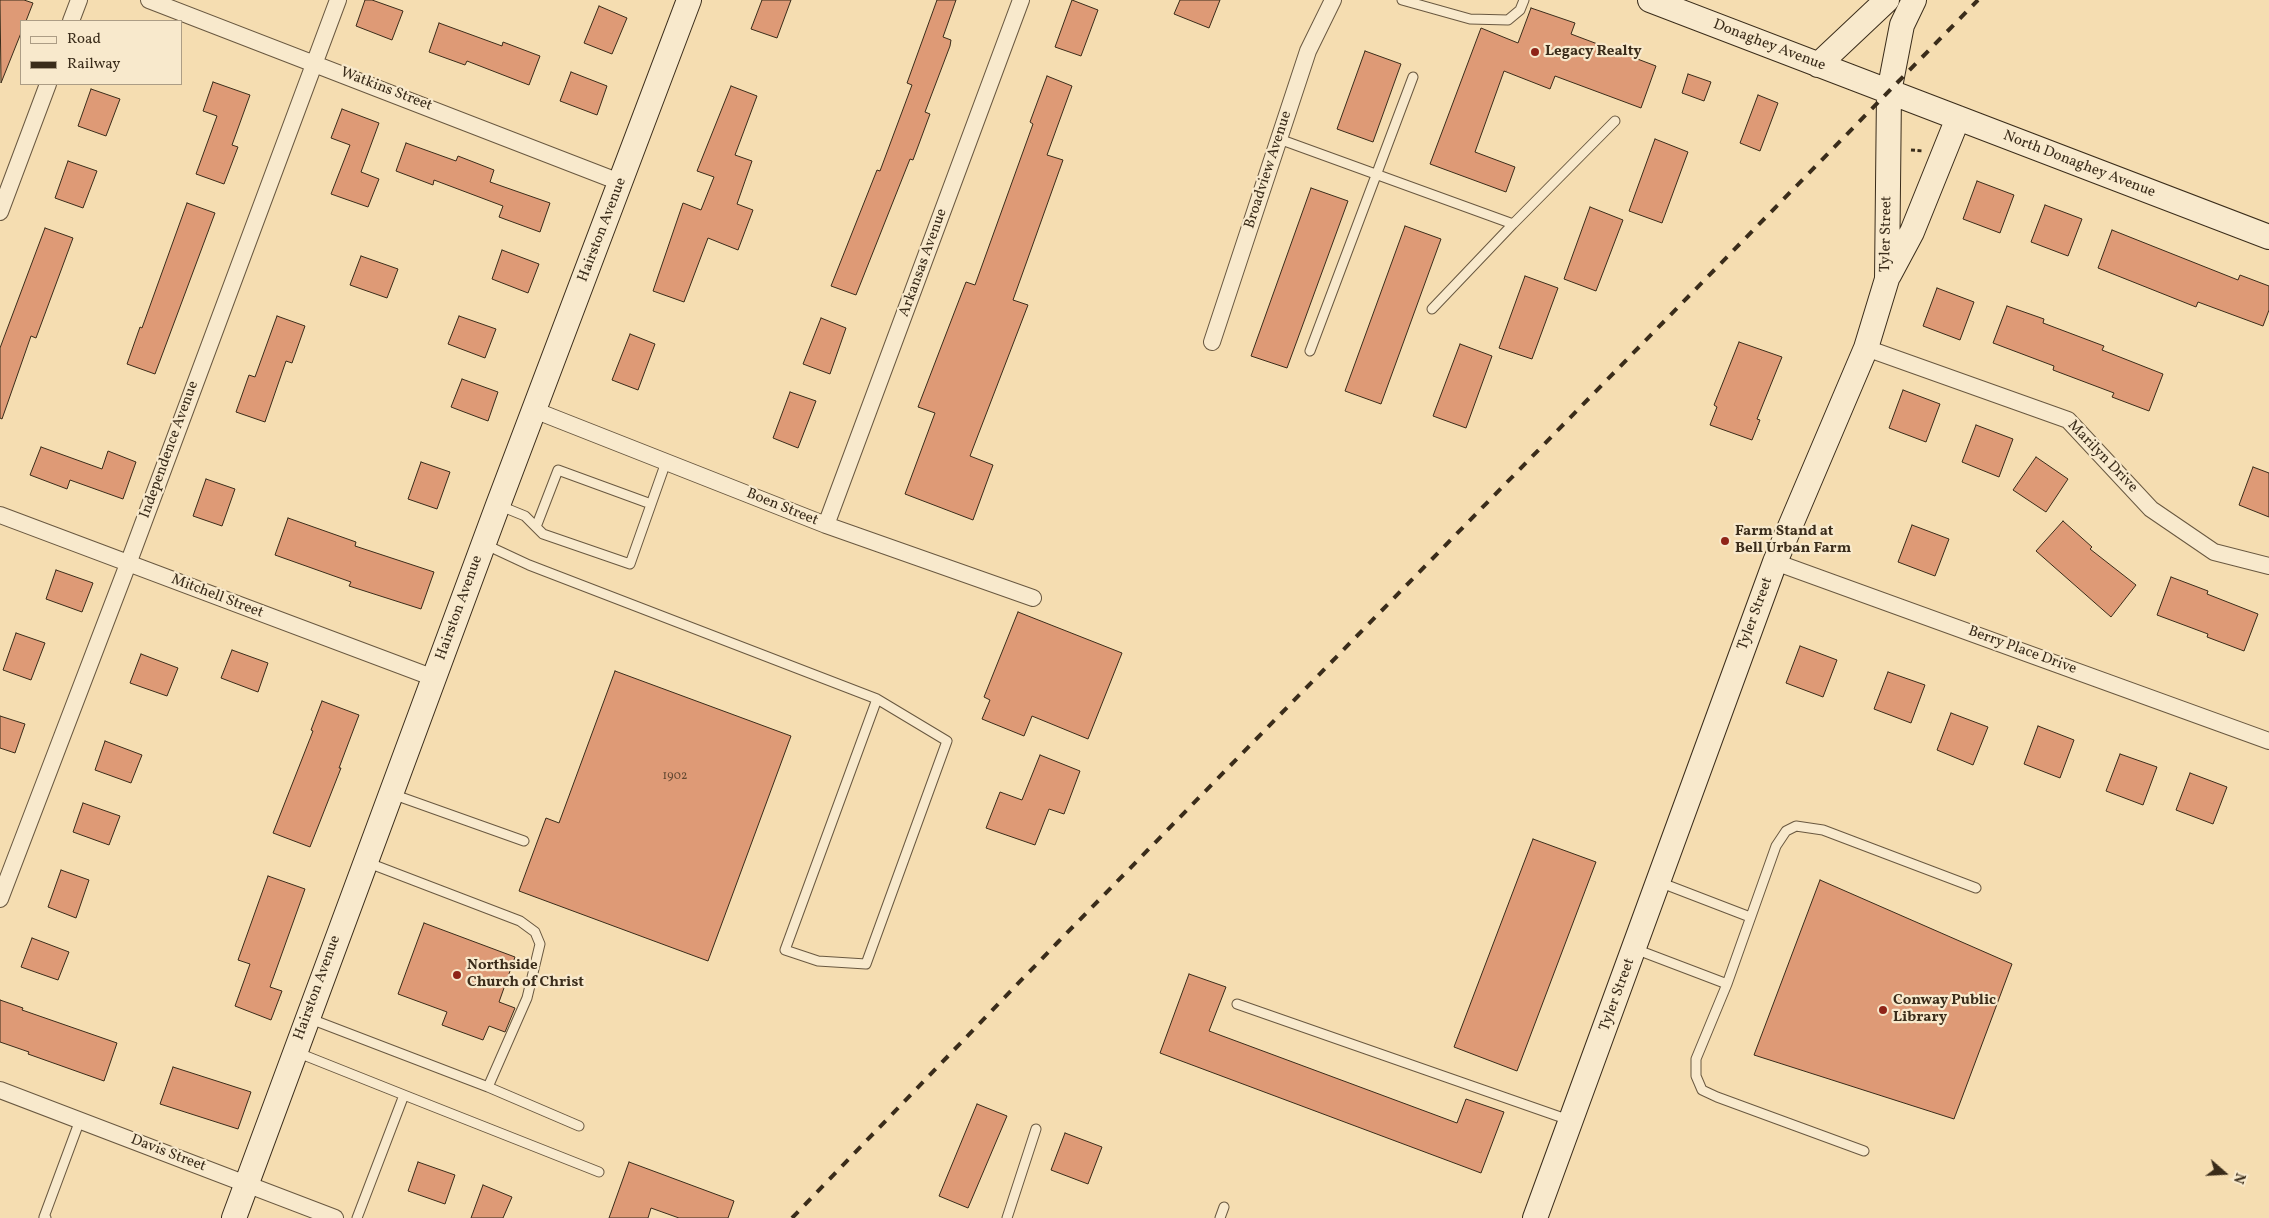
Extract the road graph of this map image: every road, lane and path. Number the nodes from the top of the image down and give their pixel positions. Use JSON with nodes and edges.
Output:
{"nodes":[{"id":1,"x":79,"y":0,"type":"edge"},
{"id":2,"x":149,"y":0,"type":"edge"},
{"id":3,"x":338,"y":0,"type":"edge"},
{"id":4,"x":689,"y":0,"type":"edge"},
{"id":5,"x":1021,"y":0,"type":"edge"},
{"id":6,"x":1332,"y":0,"type":"edge"},
{"id":7,"x":1402,"y":0,"type":"edge"},
{"id":8,"x":1524,"y":0,"type":"edge"},
{"id":9,"x":1650,"y":0,"type":"edge"},
{"id":10,"x":1888,"y":0,"type":"edge"},
{"id":11,"x":1914,"y":0,"type":"edge"},
{"id":12,"x":1675,"y":4,"type":"edge"},
{"id":13,"x":71,"y":20,"type":"edge"},
{"id":14,"x":314,"y":62,"type":"junction"},
{"id":15,"x":1818,"y":64,"type":"junction"},
{"id":16,"x":1413,"y":77,"type":"dead end"},
{"id":17,"x":48,"y":85,"type":"edge"},
{"id":18,"x":1889,"y":92,"type":"junction"},
{"id":19,"x":1958,"y":118,"type":"junction"},
{"id":20,"x":1615,"y":121,"type":"dead end"},
{"id":21,"x":1279,"y":139,"type":"junction"},
{"id":22,"x":1378,"y":173,"type":"junction"},
{"id":23,"x":622,"y":183,"type":"junction"},
{"id":24,"x":0,"y":212,"type":"edge"},
{"id":25,"x":1513,"y":224,"type":"junction"},
{"id":26,"x":2269,"y":237,"type":"edge"},
{"id":27,"x":1887,"y":279,"type":"junction"},
{"id":28,"x":1432,"y":309,"type":"dead end"},
{"id":29,"x":1212,"y":342,"type":"dead end"},
{"id":30,"x":1866,"y":348,"type":"junction"},
{"id":31,"x":1310,"y":351,"type":"dead end"},
{"id":32,"x":534,"y":410,"type":"junction"},
{"id":33,"x":666,"y":462,"type":"junction"},
{"id":34,"x":651,"y":504,"type":"junction"},
{"id":35,"x":498,"y":505,"type":"junction"},
{"id":36,"x":0,"y":516,"type":"edge"},
{"id":37,"x":826,"y":525,"type":"junction"},
{"id":38,"x":536,"y":526,"type":"junction"},
{"id":39,"x":484,"y":544,"type":"junction"},
{"id":40,"x":1775,"y":562,"type":"junction"},
{"id":41,"x":128,"y":564,"type":"junction"},
{"id":42,"x":2269,"y":566,"type":"edge"},
{"id":43,"x":1033,"y":598,"type":"dead end"},
{"id":44,"x":434,"y":678,"type":"junction"},
{"id":45,"x":877,"y":699,"type":"junction"},
{"id":46,"x":2269,"y":741,"type":"edge"},
{"id":47,"x":391,"y":794,"type":"junction"},
{"id":48,"x":524,"y":841,"type":"dead end"},
{"id":49,"x":365,"y":862,"type":"junction"},
{"id":50,"x":1659,"y":882,"type":"junction"},
{"id":51,"x":1976,"y":888,"type":"dead end"},
{"id":52,"x":0,"y":899,"type":"edge"},
{"id":53,"x":1750,"y":917,"type":"junction"},
{"id":54,"x":1634,"y":949,"type":"junction"},
{"id":55,"x":1726,"y":984,"type":"junction"},
{"id":56,"x":1237,"y":1004,"type":"dead end"},
{"id":57,"x":307,"y":1018,"type":"junction"},
{"id":58,"x":295,"y":1052,"type":"junction"},
{"id":59,"x":488,"y":1087,"type":"junction"},
{"id":60,"x":0,"y":1090,"type":"edge"},
{"id":61,"x":404,"y":1095,"type":"junction"},
{"id":62,"x":80,"y":1120,"type":"junction"},
{"id":63,"x":1572,"y":1121,"type":"junction"},
{"id":64,"x":579,"y":1126,"type":"dead end"},
{"id":65,"x":1036,"y":1128,"type":"dead end"},
{"id":66,"x":1864,"y":1151,"type":"dead end"},
{"id":67,"x":599,"y":1172,"type":"dead end"},
{"id":68,"x":247,"y":1184,"type":"junction"},
{"id":69,"x":1224,"y":1207,"type":"dead end"},
{"id":70,"x":46,"y":1218,"type":"edge"},
{"id":71,"x":234,"y":1218,"type":"edge"},
{"id":72,"x":335,"y":1218,"type":"edge"},
{"id":73,"x":357,"y":1218,"type":"edge"},
{"id":74,"x":1006,"y":1218,"type":"edge"},
{"id":75,"x":1220,"y":1218,"type":"edge"},
{"id":76,"x":1535,"y":1218,"type":"edge"}],
"edges":[{"from":1,"to":13,"type":"street"},
{"from":2,"to":14,"type":"street","name":"Watkins Street"},
{"from":3,"to":14,"type":"street","name":"Independence Avenue"},
{"from":4,"to":23,"type":"street","name":"Hairston Avenue"},
{"from":5,"to":37,"type":"street","name":"Arkansas Avenue"},
{"from":6,"to":21,"type":"street","name":"Broadview Avenue"},
{"from":7,"to":8,"type":"lane"},
{"from":9,"to":12,"type":"street","name":"Donaghey Avenue"},
{"from":10,"to":15,"type":"street"},
{"from":11,"to":18,"type":"street","name":"Tyler Street"},
{"from":12,"to":15,"type":"street","name":"Donaghey Avenue"},
{"from":14,"to":23,"type":"street","name":"Watkins Street"},
{"from":14,"to":41,"type":"street","name":"Independence Avenue"},
{"from":15,"to":18,"type":"street","name":"Donaghey Avenue"},
{"from":16,"to":22,"type":"lane"},
{"from":17,"to":24,"type":"street"},
{"from":18,"to":19,"type":"street","name":"North Donaghey Avenue"},
{"from":18,"to":27,"type":"street","name":"Tyler Street"},
{"from":19,"to":26,"type":"street","name":"North Donaghey Avenue"},
{"from":19,"to":27,"type":"street"},
{"from":20,"to":25,"type":"lane"},
{"from":21,"to":22,"type":"lane"},
{"from":21,"to":29,"type":"street","name":"Broadview Avenue"},
{"from":22,"to":25,"type":"lane"},
{"from":22,"to":31,"type":"lane"},
{"from":23,"to":32,"type":"street","name":"Hairston Avenue"},
{"from":25,"to":28,"type":"lane"},
{"from":27,"to":30,"type":"street","name":"Tyler Street"},
{"from":30,"to":40,"type":"street","name":"Tyler Street"},
{"from":30,"to":42,"type":"street","name":"Marilyn Drive"},
{"from":32,"to":33,"type":"street","name":"Boen Street"},
{"from":32,"to":35,"type":"street","name":"Hairston Avenue"},
{"from":33,"to":34,"type":"lane"},
{"from":33,"to":37,"type":"street","name":"Boen Street"},
{"from":34,"to":38,"type":"lane"},
{"from":34,"to":38,"type":"lane"},
{"from":35,"to":38,"type":"lane"},
{"from":35,"to":39,"type":"street","name":"Hairston Avenue"},
{"from":36,"to":41,"type":"street","name":"Mitchell Street"},
{"from":37,"to":43,"type":"street","name":"Boen Street"},
{"from":39,"to":44,"type":"street","name":"Hairston Avenue"},
{"from":39,"to":45,"type":"lane"},
{"from":40,"to":46,"type":"street","name":"Berry Place Drive"},
{"from":40,"to":50,"type":"street","name":"Tyler Street"},
{"from":41,"to":44,"type":"street","name":"Mitchell Street"},
{"from":41,"to":52,"type":"street","name":"Independence Avenue"},
{"from":44,"to":47,"type":"street","name":"Hairston Avenue"},
{"from":45,"to":45,"type":"lane"},
{"from":47,"to":48,"type":"lane"},
{"from":47,"to":49,"type":"street","name":"Hairston Avenue"},
{"from":49,"to":57,"type":"street","name":"Hairston Avenue"},
{"from":49,"to":59,"type":"lane"},
{"from":50,"to":53,"type":"lane"},
{"from":50,"to":54,"type":"street","name":"Tyler Street"},
{"from":51,"to":53,"type":"lane"},
{"from":53,"to":55,"type":"lane"},
{"from":54,"to":55,"type":"lane"},
{"from":54,"to":63,"type":"street","name":"Tyler Street"},
{"from":55,"to":66,"type":"lane"},
{"from":56,"to":63,"type":"lane"},
{"from":57,"to":58,"type":"street","name":"Hairston Avenue"},
{"from":57,"to":59,"type":"lane"},
{"from":58,"to":61,"type":"lane"},
{"from":58,"to":68,"type":"street","name":"Hairston Avenue"},
{"from":59,"to":64,"type":"lane"},
{"from":60,"to":62,"type":"street","name":"Davis Street"},
{"from":61,"to":67,"type":"lane"},
{"from":61,"to":73,"type":"lane"},
{"from":62,"to":68,"type":"street","name":"Davis Street"},
{"from":62,"to":70,"type":"lane"},
{"from":63,"to":76,"type":"street","name":"Tyler Street"},
{"from":65,"to":74,"type":"lane"},
{"from":68,"to":71,"type":"street","name":"Hairston Avenue"},
{"from":68,"to":72,"type":"street","name":"Davis Street"},
{"from":69,"to":75,"type":"lane"}]}
